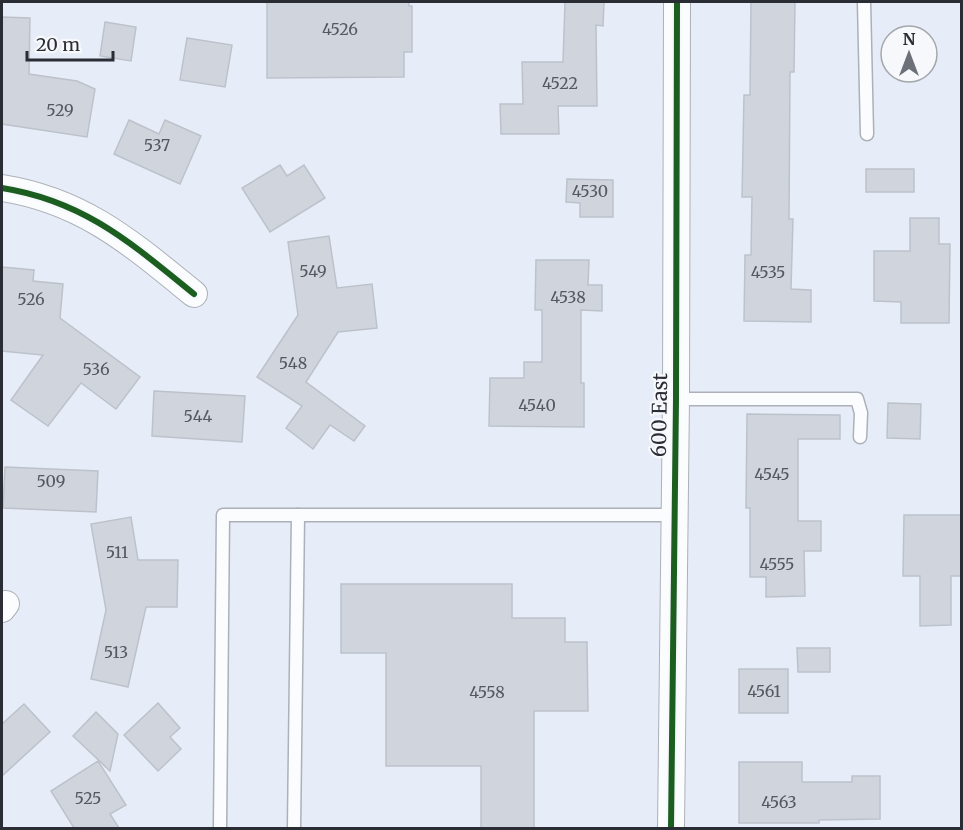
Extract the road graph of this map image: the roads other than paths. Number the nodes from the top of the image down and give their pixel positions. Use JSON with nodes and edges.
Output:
{"nodes":[{"id":1,"x":677,"y":2,"type":"edge"},
{"id":2,"x":864,"y":2,"type":"edge"},
{"id":3,"x":867,"y":134,"type":"dead end"},
{"id":4,"x":2,"y":188,"type":"edge"},
{"id":5,"x":194,"y":294,"type":"dead end"},
{"id":6,"x":676,"y":399,"type":"junction"},
{"id":7,"x":860,"y":437,"type":"dead end"},
{"id":8,"x":298,"y":514,"type":"junction"},
{"id":9,"x":674,"y":515,"type":"junction"},
{"id":10,"x":220,"y":828,"type":"edge"},
{"id":11,"x":294,"y":828,"type":"edge"},
{"id":12,"x":671,"y":828,"type":"edge"}],
"edges":[{"from":1,"to":6,"type":"street","name":"600 East"},
{"from":2,"to":3,"type":"lane"},
{"from":4,"to":5,"type":"street"},
{"from":6,"to":7,"type":"lane"},
{"from":6,"to":9,"type":"street","name":"600 East"},
{"from":8,"to":9,"type":"lane"},
{"from":8,"to":10,"type":"lane"},
{"from":8,"to":11,"type":"lane"},
{"from":9,"to":12,"type":"street","name":"600 East"}]}
